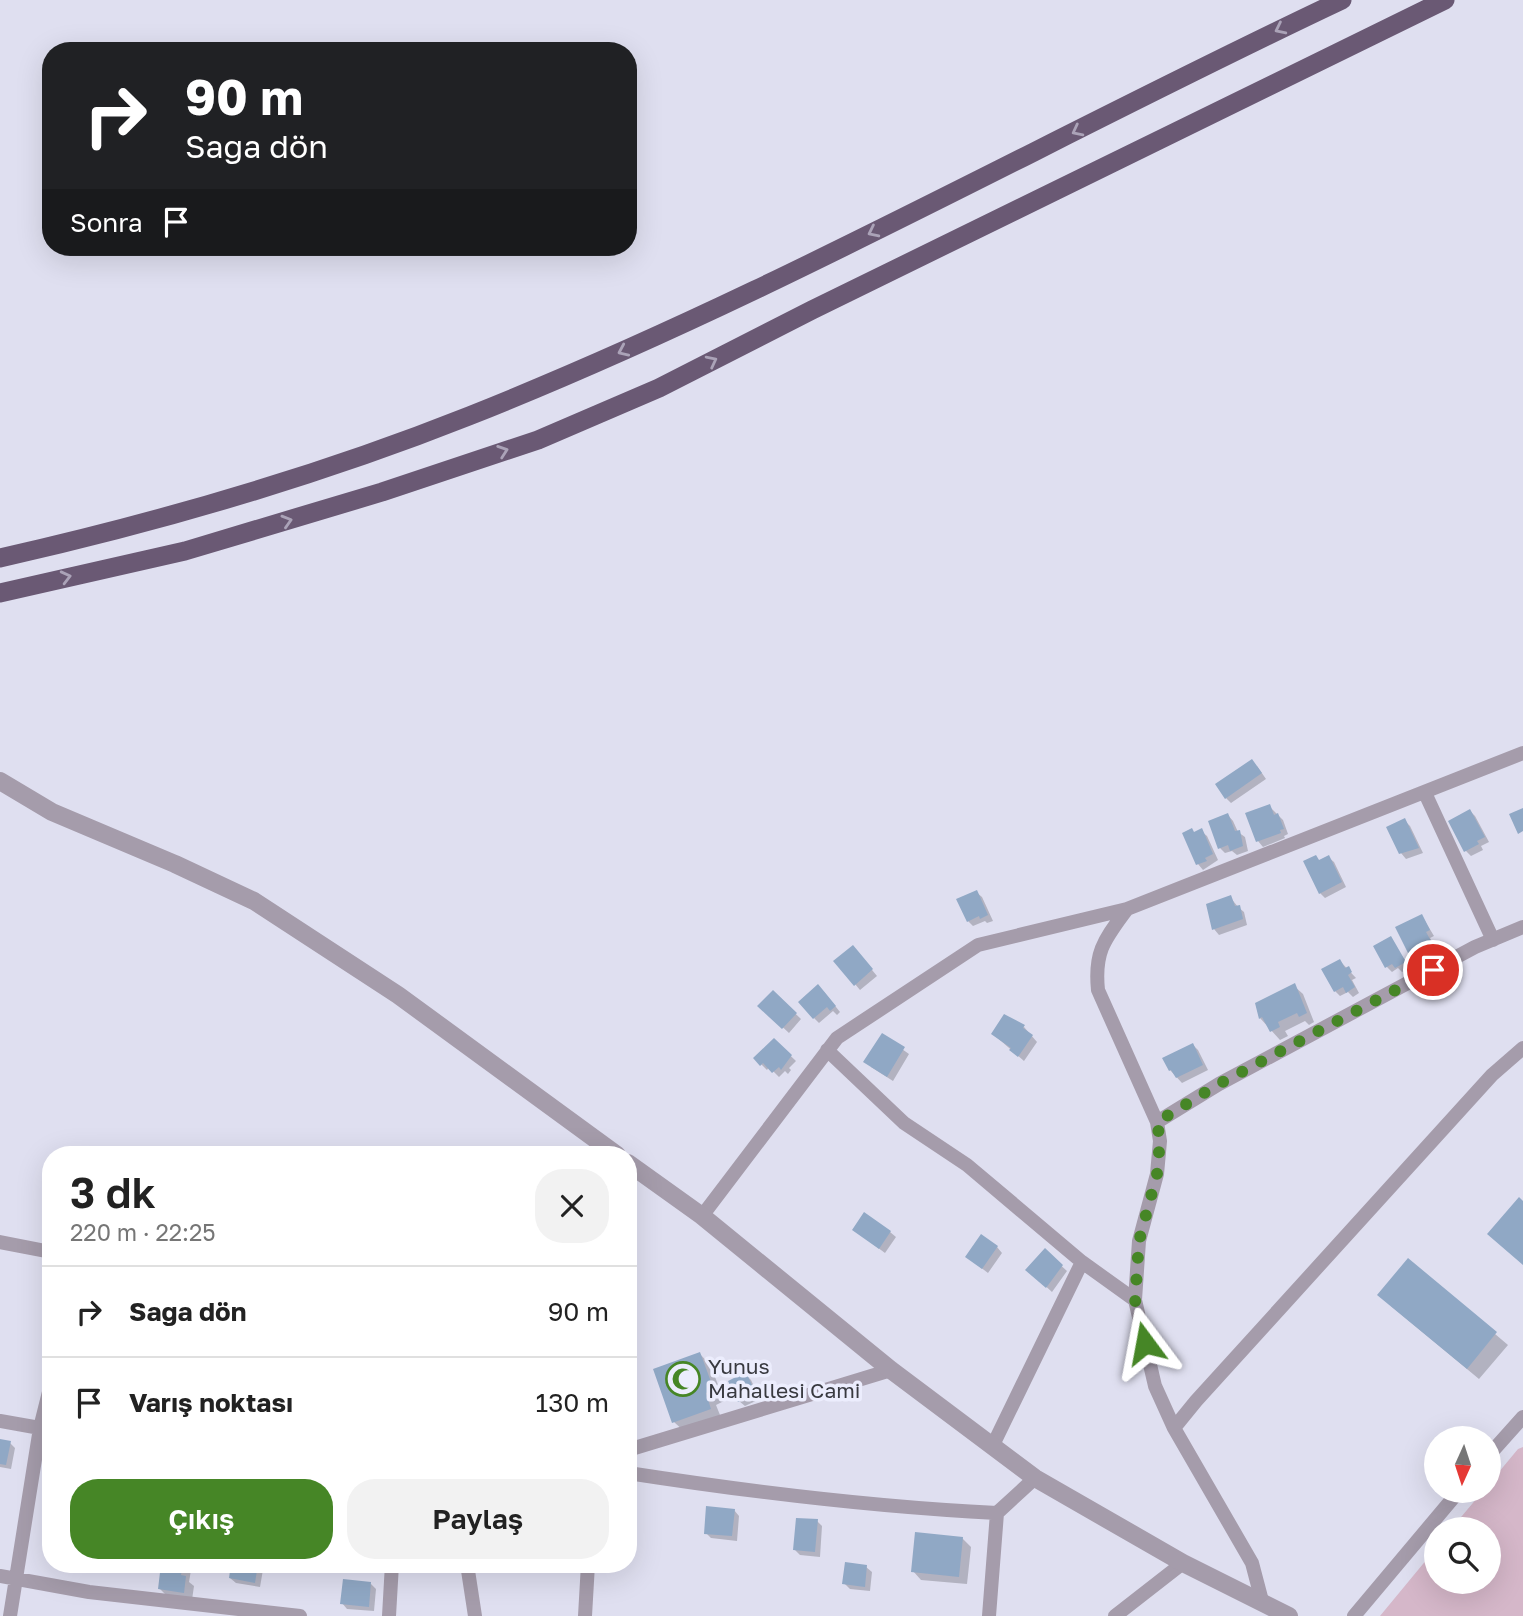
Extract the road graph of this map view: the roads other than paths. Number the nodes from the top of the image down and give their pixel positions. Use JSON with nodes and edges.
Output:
{"nodes":[{"id":1,"x":1342,"y":0,"type":"edge"},
{"id":2,"x":1445,"y":0,"type":"edge"},
{"id":3,"x":0,"y":558,"type":"edge"},
{"id":4,"x":0,"y":593,"type":"edge"},
{"id":5,"x":1523,"y":753,"type":"edge"},
{"id":6,"x":0,"y":781,"type":"edge"},
{"id":7,"x":1425,"y":793,"type":"junction"},
{"id":8,"x":1127,"y":909,"type":"junction"},
{"id":9,"x":1523,"y":927,"type":"edge"},
{"id":10,"x":1493,"y":940,"type":"junction"},
{"id":11,"x":1523,"y":1048,"type":"edge"},
{"id":12,"x":827,"y":1050,"type":"junction"},
{"id":13,"x":1157,"y":1122,"type":"junction"},
{"id":14,"x":605,"y":1146,"type":"edge"},
{"id":15,"x":637,"y":1169,"type":"edge"},
{"id":16,"x":702,"y":1216,"type":"junction"},
{"id":17,"x":0,"y":1242,"type":"edge"},
{"id":18,"x":42,"y":1250,"type":"edge"},
{"id":19,"x":1082,"y":1262,"type":"junction"},
{"id":20,"x":1135,"y":1300,"type":"junction"},
{"id":21,"x":891,"y":1370,"type":"junction"},
{"id":22,"x":1523,"y":1417,"type":"edge"},
{"id":23,"x":0,"y":1421,"type":"edge"},
{"id":24,"x":42,"y":1428,"type":"edge"},
{"id":25,"x":1174,"y":1428,"type":"junction"},
{"id":26,"x":1502,"y":1440,"type":"edge"},
{"id":27,"x":42,"y":1445,"type":"edge"},
{"id":28,"x":993,"y":1445,"type":"junction"},
{"id":29,"x":637,"y":1447,"type":"edge"},
{"id":30,"x":637,"y":1474,"type":"edge"},
{"id":31,"x":1035,"y":1478,"type":"junction"},
{"id":32,"x":1449,"y":1503,"type":"edge"},
{"id":33,"x":997,"y":1513,"type":"junction"},
{"id":34,"x":1183,"y":1563,"type":"junction"},
{"id":35,"x":391,"y":1573,"type":"edge"},
{"id":36,"x":468,"y":1573,"type":"edge"},
{"id":37,"x":587,"y":1573,"type":"edge"},
{"id":38,"x":0,"y":1576,"type":"edge"},
{"id":39,"x":16,"y":1579,"type":"junction"},
{"id":40,"x":1262,"y":1601,"type":"junction"},
{"id":41,"x":222,"y":1611,"type":"edge"},
{"id":42,"x":10,"y":1616,"type":"edge"},
{"id":43,"x":300,"y":1616,"type":"edge"},
{"id":44,"x":389,"y":1616,"type":"edge"},
{"id":45,"x":475,"y":1616,"type":"edge"},
{"id":46,"x":585,"y":1616,"type":"edge"},
{"id":47,"x":989,"y":1616,"type":"edge"},
{"id":48,"x":1115,"y":1616,"type":"edge"},
{"id":49,"x":1289,"y":1616,"type":"edge"},
{"id":50,"x":1354,"y":1616,"type":"edge"}],
"edges":[{"from":1,"to":3,"type":"highway","one_way":true},
{"from":4,"to":2,"type":"highway","one_way":true},
{"from":5,"to":7,"type":"street"},
{"from":6,"to":14,"type":"street"},
{"from":7,"to":8,"type":"street"},
{"from":7,"to":10,"type":"street"},
{"from":8,"to":12,"type":"street"},
{"from":8,"to":13,"type":"street"},
{"from":9,"to":10,"type":"street"},
{"from":10,"to":13,"type":"street"},
{"from":11,"to":25,"type":"street"},
{"from":12,"to":16,"type":"street"},
{"from":12,"to":19,"type":"street"},
{"from":13,"to":20,"type":"street"},
{"from":15,"to":16,"type":"street"},
{"from":16,"to":21,"type":"street"},
{"from":17,"to":18,"type":"street"},
{"from":19,"to":20,"type":"street"},
{"from":19,"to":28,"type":"street"},
{"from":20,"to":25,"type":"street"},
{"from":21,"to":28,"type":"street"},
{"from":21,"to":29,"type":"street"},
{"from":22,"to":26,"type":"street"},
{"from":23,"to":24,"type":"street"},
{"from":25,"to":40,"type":"street"},
{"from":27,"to":39,"type":"street"},
{"from":28,"to":31,"type":"street"},
{"from":30,"to":33,"type":"street"},
{"from":31,"to":33,"type":"street"},
{"from":31,"to":34,"type":"street"},
{"from":32,"to":50,"type":"street"},
{"from":33,"to":47,"type":"street"},
{"from":34,"to":40,"type":"street"},
{"from":34,"to":48,"type":"street"},
{"from":35,"to":44,"type":"street"},
{"from":36,"to":45,"type":"street"},
{"from":37,"to":46,"type":"street"},
{"from":38,"to":39,"type":"street"},
{"from":39,"to":41,"type":"street"},
{"from":39,"to":42,"type":"street"},
{"from":40,"to":49,"type":"street"},
{"from":41,"to":43,"type":"street"}]}
